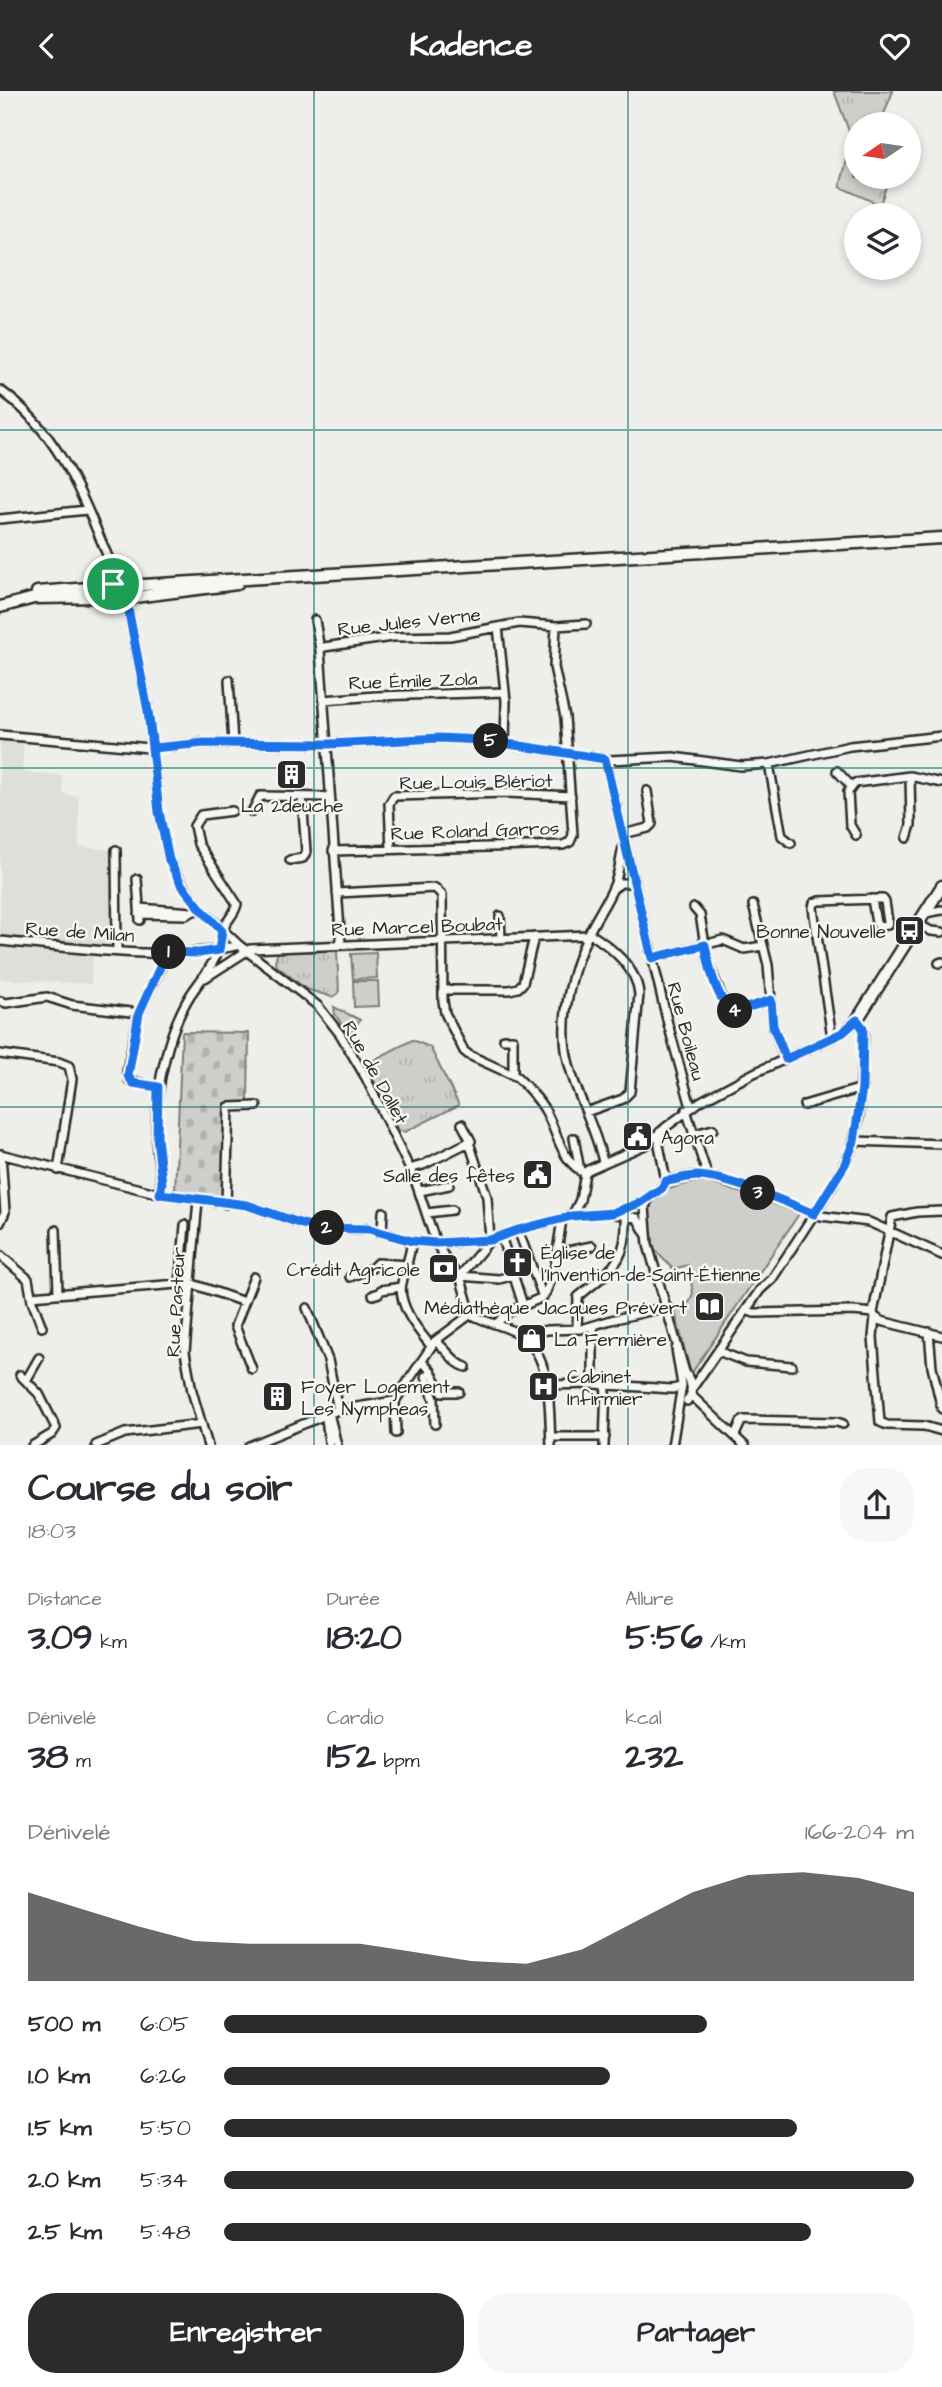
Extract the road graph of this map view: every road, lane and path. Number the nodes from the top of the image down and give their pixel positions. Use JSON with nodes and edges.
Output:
{"nodes":[{"id":1,"x":0,"y":390,"type":"edge"},
{"id":2,"x":87,"y":510,"type":"junction"},
{"id":3,"x":0,"y":519,"type":"edge"},
{"id":4,"x":942,"y":538,"type":"edge"},
{"id":5,"x":265,"y":579,"type":"junction"},
{"id":6,"x":116,"y":582,"type":"junction"},
{"id":7,"x":133,"y":583,"type":"junction"},
{"id":8,"x":114,"y":599,"type":"junction"},
{"id":9,"x":0,"y":600,"type":"edge"},
{"id":10,"x":130,"y":600,"type":"junction"},
{"id":11,"x":0,"y":607,"type":"edge"},
{"id":12,"x":315,"y":620,"type":"dead end"},
{"id":13,"x":586,"y":624,"type":"dead end"},
{"id":14,"x":556,"y":626,"type":"junction"},
{"id":15,"x":498,"y":627,"type":"junction"},
{"id":16,"x":320,"y":650,"type":"junction"},
{"id":17,"x":229,"y":680,"type":"dead end"},
{"id":18,"x":505,"y":692,"type":"junction"},
{"id":19,"x":323,"y":700,"type":"junction"},
{"id":20,"x":0,"y":735,"type":"edge"},
{"id":21,"x":942,"y":736,"type":"edge"},
{"id":22,"x":233,"y":743,"type":"junction"},
{"id":23,"x":505,"y":743,"type":"junction"},
{"id":24,"x":326,"y":744,"type":"junction"},
{"id":25,"x":153,"y":748,"type":"junction"},
{"id":26,"x":567,"y":753,"type":"junction"},
{"id":27,"x":605,"y":759,"type":"junction"},
{"id":28,"x":769,"y":764,"type":"junction"},
{"id":29,"x":837,"y":771,"type":"dead end"},
{"id":30,"x":911,"y":776,"type":"junction"},
{"id":31,"x":942,"y":783,"type":"edge"},
{"id":32,"x":850,"y":786,"type":"junction"},
{"id":33,"x":647,"y":791,"type":"dead end"},
{"id":34,"x":571,"y":796,"type":"junction"},
{"id":35,"x":302,"y":797,"type":"junction"},
{"id":36,"x":329,"y":797,"type":"junction"},
{"id":37,"x":232,"y":811,"type":"dead end"},
{"id":38,"x":252,"y":812,"type":"dead end"},
{"id":39,"x":856,"y":835,"type":"dead end"},
{"id":40,"x":624,"y":838,"type":"junction"},
{"id":41,"x":907,"y":838,"type":"dead end"},
{"id":42,"x":791,"y":843,"type":"dead end"},
{"id":43,"x":391,"y":849,"type":"junction"},
{"id":44,"x":116,"y":850,"type":"dead end"},
{"id":45,"x":333,"y":851,"type":"junction"},
{"id":46,"x":290,"y":860,"type":"dead end"},
{"id":47,"x":620,"y":868,"type":"junction"},
{"id":48,"x":631,"y":868,"type":"junction"},
{"id":49,"x":138,"y":879,"type":"dead end"},
{"id":50,"x":635,"y":883,"type":"junction"},
{"id":51,"x":942,"y":886,"type":"edge"},
{"id":52,"x":613,"y":888,"type":"junction"},
{"id":53,"x":337,"y":893,"type":"junction"},
{"id":54,"x":872,"y":899,"type":"dead end"},
{"id":55,"x":753,"y":905,"type":"dead end"},
{"id":56,"x":200,"y":908,"type":"junction"},
{"id":57,"x":694,"y":908,"type":"dead end"},
{"id":58,"x":942,"y":910,"type":"edge"},
{"id":59,"x":925,"y":913,"type":"junction"},
{"id":60,"x":500,"y":916,"type":"dead end"},
{"id":61,"x":918,"y":924,"type":"junction"},
{"id":62,"x":222,"y":931,"type":"junction"},
{"id":63,"x":942,"y":932,"type":"edge"},
{"id":64,"x":589,"y":934,"type":"junction"},
{"id":65,"x":534,"y":937,"type":"junction"},
{"id":66,"x":501,"y":938,"type":"junction"},
{"id":67,"x":444,"y":940,"type":"junction"},
{"id":68,"x":0,"y":941,"type":"edge"},
{"id":69,"x":341,"y":944,"type":"junction"},
{"id":70,"x":239,"y":945,"type":"junction"},
{"id":71,"x":705,"y":945,"type":"junction"},
{"id":72,"x":762,"y":946,"type":"junction"},
{"id":73,"x":117,"y":950,"type":"junction"},
{"id":74,"x":162,"y":952,"type":"junction"},
{"id":75,"x":248,"y":952,"type":"junction"},
{"id":76,"x":215,"y":954,"type":"junction"},
{"id":77,"x":652,"y":958,"type":"junction"},
{"id":78,"x":226,"y":964,"type":"junction"},
{"id":79,"x":202,"y":981,"type":"junction"},
{"id":80,"x":444,"y":990,"type":"junction"},
{"id":81,"x":771,"y":1000,"type":"junction"},
{"id":82,"x":0,"y":1001,"type":"edge"},
{"id":83,"x":139,"y":1013,"type":"junction"},
{"id":84,"x":857,"y":1020,"type":"junction"},
{"id":85,"x":832,"y":1038,"type":"junction"},
{"id":86,"x":504,"y":1039,"type":"dead end"},
{"id":87,"x":0,"y":1054,"type":"edge"},
{"id":88,"x":786,"y":1059,"type":"junction"},
{"id":89,"x":513,"y":1075,"type":"junction"},
{"id":90,"x":158,"y":1087,"type":"junction"},
{"id":91,"x":862,"y":1088,"type":"junction"},
{"id":92,"x":804,"y":1105,"type":"dead end"},
{"id":93,"x":257,"y":1106,"type":"dead end"},
{"id":94,"x":689,"y":1109,"type":"junction"},
{"id":95,"x":586,"y":1112,"type":"junction"},
{"id":96,"x":462,"y":1123,"type":"dead end"},
{"id":97,"x":713,"y":1129,"type":"dead end"},
{"id":98,"x":660,"y":1132,"type":"junction"},
{"id":99,"x":695,"y":1135,"type":"junction"},
{"id":100,"x":574,"y":1138,"type":"dead end"},
{"id":101,"x":854,"y":1141,"type":"junction"},
{"id":102,"x":470,"y":1142,"type":"junction"},
{"id":103,"x":647,"y":1144,"type":"junction"},
{"id":104,"x":942,"y":1144,"type":"edge"},
{"id":105,"x":659,"y":1145,"type":"junction"},
{"id":106,"x":0,"y":1154,"type":"edge"},
{"id":107,"x":603,"y":1162,"type":"junction"},
{"id":108,"x":410,"y":1168,"type":"junction"},
{"id":109,"x":58,"y":1170,"type":"junction"},
{"id":110,"x":582,"y":1172,"type":"junction"},
{"id":111,"x":708,"y":1177,"type":"junction"},
{"id":112,"x":666,"y":1181,"type":"junction"},
{"id":113,"x":449,"y":1185,"type":"dead end"},
{"id":114,"x":420,"y":1191,"type":"junction"},
{"id":115,"x":160,"y":1194,"type":"junction"},
{"id":116,"x":648,"y":1199,"type":"junction"},
{"id":117,"x":198,"y":1200,"type":"junction"},
{"id":118,"x":226,"y":1204,"type":"junction"},
{"id":119,"x":452,"y":1210,"type":"dead end"},
{"id":120,"x":942,"y":1211,"type":"edge"},
{"id":121,"x":383,"y":1212,"type":"dead end"},
{"id":122,"x":427,"y":1213,"type":"junction"},
{"id":123,"x":612,"y":1213,"type":"junction"},
{"id":124,"x":814,"y":1214,"type":"junction"},
{"id":125,"x":626,"y":1215,"type":"junction"},
{"id":126,"x":572,"y":1216,"type":"junction"},
{"id":127,"x":562,"y":1219,"type":"junction"},
{"id":128,"x":0,"y":1223,"type":"edge"},
{"id":129,"x":185,"y":1225,"type":"dead end"},
{"id":130,"x":56,"y":1230,"type":"dead end"},
{"id":131,"x":518,"y":1230,"type":"junction"},
{"id":132,"x":890,"y":1230,"type":"junction"},
{"id":133,"x":382,"y":1232,"type":"junction"},
{"id":134,"x":646,"y":1234,"type":"junction"},
{"id":135,"x":501,"y":1236,"type":"junction"},
{"id":136,"x":490,"y":1240,"type":"junction"},
{"id":137,"x":412,"y":1241,"type":"junction"},
{"id":138,"x":436,"y":1243,"type":"junction"},
{"id":139,"x":592,"y":1246,"type":"dead end"},
{"id":140,"x":557,"y":1253,"type":"junction"},
{"id":141,"x":0,"y":1255,"type":"edge"},
{"id":142,"x":942,"y":1255,"type":"edge"},
{"id":143,"x":408,"y":1265,"type":"junction"},
{"id":144,"x":460,"y":1276,"type":"junction"},
{"id":145,"x":512,"y":1276,"type":"junction"},
{"id":146,"x":254,"y":1277,"type":"dead end"},
{"id":147,"x":350,"y":1277,"type":"dead end"},
{"id":148,"x":190,"y":1283,"type":"junction"},
{"id":149,"x":180,"y":1284,"type":"junction"},
{"id":150,"x":401,"y":1287,"type":"junction"},
{"id":151,"x":58,"y":1293,"type":"junction"},
{"id":152,"x":373,"y":1295,"type":"dead end"},
{"id":153,"x":31,"y":1296,"type":"junction"},
{"id":154,"x":542,"y":1297,"type":"junction"},
{"id":155,"x":244,"y":1302,"type":"junction"},
{"id":156,"x":524,"y":1305,"type":"junction"},
{"id":157,"x":667,"y":1307,"type":"junction"},
{"id":158,"x":307,"y":1308,"type":"dead end"},
{"id":159,"x":746,"y":1310,"type":"junction"},
{"id":160,"x":471,"y":1314,"type":"junction"},
{"id":161,"x":874,"y":1315,"type":"junction"},
{"id":162,"x":496,"y":1323,"type":"junction"},
{"id":163,"x":593,"y":1326,"type":"junction"},
{"id":164,"x":42,"y":1327,"type":"dead end"},
{"id":165,"x":577,"y":1329,"type":"junction"},
{"id":166,"x":929,"y":1332,"type":"junction"},
{"id":167,"x":522,"y":1336,"type":"junction"},
{"id":168,"x":942,"y":1336,"type":"edge"},
{"id":169,"x":433,"y":1344,"type":"junction"},
{"id":170,"x":718,"y":1352,"type":"junction"},
{"id":171,"x":39,"y":1358,"type":"dead end"},
{"id":172,"x":422,"y":1361,"type":"junction"},
{"id":173,"x":792,"y":1366,"type":"dead end"},
{"id":174,"x":466,"y":1367,"type":"dead end"},
{"id":175,"x":252,"y":1369,"type":"dead end"},
{"id":176,"x":593,"y":1384,"type":"junction"},
{"id":177,"x":606,"y":1384,"type":"junction"},
{"id":178,"x":548,"y":1385,"type":"junction"},
{"id":179,"x":459,"y":1392,"type":"dead end"},
{"id":180,"x":687,"y":1392,"type":"junction"},
{"id":181,"x":395,"y":1401,"type":"junction"},
{"id":182,"x":942,"y":1409,"type":"edge"},
{"id":183,"x":338,"y":1410,"type":"junction"},
{"id":184,"x":327,"y":1413,"type":"junction"},
{"id":185,"x":202,"y":1424,"type":"junction"},
{"id":186,"x":435,"y":1424,"type":"dead end"},
{"id":187,"x":843,"y":1424,"type":"dead end"},
{"id":188,"x":942,"y":1431,"type":"edge"},
{"id":189,"x":396,"y":1433,"type":"dead end"},
{"id":190,"x":735,"y":1435,"type":"junction"},
{"id":191,"x":551,"y":1441,"type":"edge"},
{"id":192,"x":605,"y":1441,"type":"edge"},
{"id":193,"x":333,"y":1443,"type":"edge"},
{"id":194,"x":32,"y":1445,"type":"edge"},
{"id":195,"x":96,"y":1445,"type":"edge"},
{"id":196,"x":208,"y":1445,"type":"edge"},
{"id":197,"x":249,"y":1445,"type":"edge"},
{"id":198,"x":672,"y":1445,"type":"edge"},
{"id":199,"x":745,"y":1445,"type":"edge"}],
"edges":[{"from":1,"to":2,"type":"street"},
{"from":2,"to":3,"type":"street"},
{"from":2,"to":6,"type":"street"},
{"from":4,"to":5,"type":"main road"},
{"from":5,"to":7,"type":"main road"},
{"from":5,"to":10,"type":"main road"},
{"from":6,"to":7,"type":"main road"},
{"from":6,"to":8,"type":"main road"},
{"from":6,"to":9,"type":"main road"},
{"from":7,"to":10,"type":"main road"},
{"from":8,"to":10,"type":"main road"},
{"from":8,"to":11,"type":"main road"},
{"from":10,"to":25,"type":"street","name":"Rue de Dallet"},
{"from":12,"to":16,"type":"street"},
{"from":13,"to":14,"type":"street","name":"Rue Jules Verne"},
{"from":14,"to":15,"type":"street","name":"Rue Jules Verne"},
{"from":14,"to":26,"type":"street","name":"Rue Roland Garros"},
{"from":15,"to":16,"type":"street","name":"Rue Jules Verne"},
{"from":15,"to":18,"type":"street"},
{"from":16,"to":19,"type":"street"},
{"from":17,"to":22,"type":"street"},
{"from":18,"to":19,"type":"street","name":"Rue Émile Zola"},
{"from":18,"to":23,"type":"street"},
{"from":19,"to":24,"type":"street"},
{"from":20,"to":25,"type":"street"},
{"from":21,"to":28,"type":"street"},
{"from":22,"to":24,"type":"street"},
{"from":22,"to":25,"type":"street"},
{"from":23,"to":24,"type":"street"},
{"from":23,"to":26,"type":"street"},
{"from":24,"to":36,"type":"street"},
{"from":25,"to":56,"type":"street","name":"Rue de Dallet"},
{"from":26,"to":27,"type":"street"},
{"from":26,"to":34,"type":"street","name":"Rue Roland Garros"},
{"from":27,"to":28,"type":"street"},
{"from":27,"to":40,"type":"street","name":"Rue Boileau"},
{"from":28,"to":42,"type":"street"},
{"from":29,"to":32,"type":"street"},
{"from":30,"to":31,"type":"street"},
{"from":30,"to":32,"type":"street"},
{"from":30,"to":41,"type":"street"},
{"from":32,"to":39,"type":"street"},
{"from":33,"to":40,"type":"street"},
{"from":34,"to":43,"type":"street","name":"Rue Roland Garros"},
{"from":34,"to":43,"type":"street","name":"Rue Louis Blériot"},
{"from":35,"to":36,"type":"street"},
{"from":35,"to":38,"type":"street"},
{"from":35,"to":46,"type":"street"},
{"from":36,"to":45,"type":"street"},
{"from":37,"to":62,"type":"street"},
{"from":40,"to":47,"type":"street"},
{"from":40,"to":48,"type":"street","name":"Rue Boileau"},
{"from":43,"to":45,"type":"street","name":"Rue Roland Garros"},
{"from":44,"to":73,"type":"street"},
{"from":45,"to":53,"type":"street"},
{"from":47,"to":48,"type":"street"},
{"from":47,"to":52,"type":"street"},
{"from":48,"to":50,"type":"street","name":"Rue Boileau"},
{"from":49,"to":56,"type":"street"},
{"from":50,"to":52,"type":"street"},
{"from":50,"to":77,"type":"street","name":"Rue Boileau"},
{"from":51,"to":59,"type":"main road"},
{"from":52,"to":64,"type":"street"},
{"from":53,"to":67,"type":"street"},
{"from":53,"to":69,"type":"street"},
{"from":54,"to":85,"type":"street"},
{"from":55,"to":72,"type":"street"},
{"from":56,"to":62,"type":"street","name":"Rue de Dallet"},
{"from":57,"to":71,"type":"street"},
{"from":58,"to":59,"type":"street"},
{"from":59,"to":61,"type":"main road"},
{"from":60,"to":66,"type":"street"},
{"from":61,"to":63,"type":"street"},
{"from":61,"to":84,"type":"main road"},
{"from":62,"to":70,"type":"street","name":"Rue de Dallet"},
{"from":62,"to":76,"type":"street"},
{"from":64,"to":65,"type":"street","name":"Rue Marcel Boubat"},
{"from":64,"to":95,"type":"street"},
{"from":64,"to":95,"type":"street"},
{"from":65,"to":66,"type":"street","name":"Rue Marcel Boubat"},
{"from":65,"to":80,"type":"street"},
{"from":66,"to":67,"type":"street","name":"Rue Marcel Boubat"},
{"from":67,"to":69,"type":"street","name":"Rue Marcel Boubat"},
{"from":67,"to":80,"type":"street"},
{"from":68,"to":73,"type":"street","name":"Rue de Milan"},
{"from":69,"to":75,"type":"street","name":"Rue Marcel Boubat"},
{"from":70,"to":75,"type":"street","name":"Rue de Dallet"},
{"from":70,"to":76,"type":"street","name":"Rue de Milan"},
{"from":71,"to":72,"type":"street"},
{"from":71,"to":77,"type":"street"},
{"from":71,"to":81,"type":"street"},
{"from":72,"to":81,"type":"street"},
{"from":73,"to":74,"type":"street","name":"Rue de Milan"},
{"from":74,"to":76,"type":"street","name":"Rue de Milan"},
{"from":74,"to":83,"type":"street"},
{"from":75,"to":78,"type":"street"},
{"from":75,"to":108,"type":"street","name":"Rue de Dallet"},
{"from":76,"to":78,"type":"street"},
{"from":76,"to":79,"type":"street"},
{"from":77,"to":94,"type":"street","name":"Rue Boileau"},
{"from":78,"to":79,"type":"street"},
{"from":79,"to":90,"type":"street"},
{"from":80,"to":89,"type":"street"},
{"from":81,"to":88,"type":"street"},
{"from":82,"to":83,"type":"street"},
{"from":83,"to":90,"type":"street"},
{"from":84,"to":85,"type":"street"},
{"from":84,"to":91,"type":"street"},
{"from":85,"to":88,"type":"street"},
{"from":86,"to":89,"type":"street"},
{"from":87,"to":109,"type":"street"},
{"from":88,"to":94,"type":"street"},
{"from":89,"to":110,"type":"street"},
{"from":90,"to":115,"type":"street"},
{"from":91,"to":92,"type":"street"},
{"from":91,"to":101,"type":"street"},
{"from":93,"to":118,"type":"street"},
{"from":94,"to":98,"type":"street"},
{"from":94,"to":99,"type":"street","name":"Rue Boileau"},
{"from":95,"to":107,"type":"street"},
{"from":96,"to":102,"type":"street"},
{"from":97,"to":99,"type":"street"},
{"from":98,"to":103,"type":"street"},
{"from":98,"to":105,"type":"street"},
{"from":99,"to":111,"type":"street","name":"Rue Boileau"},
{"from":100,"to":110,"type":"street"},
{"from":101,"to":104,"type":"street"},
{"from":101,"to":124,"type":"street"},
{"from":102,"to":108,"type":"street"},
{"from":102,"to":136,"type":"street"},
{"from":103,"to":105,"type":"street"},
{"from":103,"to":107,"type":"street"},
{"from":105,"to":112,"type":"street"},
{"from":106,"to":109,"type":"street"},
{"from":106,"to":128,"type":"street"},
{"from":107,"to":110,"type":"street"},
{"from":108,"to":114,"type":"street","name":"Rue de Dallet"},
{"from":109,"to":115,"type":"street"},
{"from":110,"to":126,"type":"street"},
{"from":111,"to":112,"type":"street"},
{"from":111,"to":124,"type":"street"},
{"from":112,"to":116,"type":"street"},
{"from":113,"to":114,"type":"street"},
{"from":114,"to":122,"type":"street","name":"Rue de Dallet"},
{"from":115,"to":117,"type":"street"},
{"from":116,"to":123,"type":"street"},
{"from":116,"to":134,"type":"street"},
{"from":117,"to":118,"type":"street"},
{"from":117,"to":148,"type":"street","name":"Rue Pasteur"},
{"from":118,"to":133,"type":"street"},
{"from":119,"to":122,"type":"street"},
{"from":120,"to":132,"type":"street"},
{"from":121,"to":133,"type":"street"},
{"from":122,"to":138,"type":"street","name":"Rue de Dallet"},
{"from":123,"to":125,"type":"street"},
{"from":123,"to":126,"type":"street"},
{"from":124,"to":132,"type":"street"},
{"from":124,"to":159,"type":"street"},
{"from":125,"to":134,"type":"street"},
{"from":125,"to":165,"type":"street"},
{"from":126,"to":127,"type":"street"},
{"from":127,"to":131,"type":"street"},
{"from":127,"to":140,"type":"street"},
{"from":129,"to":149,"type":"street"},
{"from":130,"to":151,"type":"street"},
{"from":131,"to":135,"type":"street"},
{"from":131,"to":154,"type":"street"},
{"from":132,"to":142,"type":"street"},
{"from":132,"to":161,"type":"street"},
{"from":133,"to":137,"type":"street"},
{"from":134,"to":157,"type":"street"},
{"from":135,"to":136,"type":"street"},
{"from":135,"to":145,"type":"street"},
{"from":136,"to":138,"type":"street"},
{"from":136,"to":144,"type":"street"},
{"from":137,"to":138,"type":"street"},
{"from":137,"to":143,"type":"street"},
{"from":138,"to":144,"type":"street","name":"Rue de Dallet"},
{"from":139,"to":140,"type":"street"},
{"from":140,"to":154,"type":"street"},
{"from":141,"to":153,"type":"street"},
{"from":143,"to":147,"type":"street"},
{"from":143,"to":150,"type":"street"},
{"from":144,"to":145,"type":"street"},
{"from":144,"to":160,"type":"street"},
{"from":145,"to":156,"type":"street"},
{"from":146,"to":155,"type":"street"},
{"from":148,"to":149,"type":"street"},
{"from":148,"to":155,"type":"street"},
{"from":148,"to":185,"type":"street","name":"Rue Pasteur"},
{"from":149,"to":151,"type":"street"},
{"from":150,"to":152,"type":"street"},
{"from":150,"to":169,"type":"street"},
{"from":151,"to":153,"type":"street"},
{"from":153,"to":164,"type":"street"},
{"from":154,"to":156,"type":"street"},
{"from":155,"to":175,"type":"street"},
{"from":156,"to":162,"type":"street"},
{"from":157,"to":163,"type":"street"},
{"from":157,"to":180,"type":"street"},
{"from":158,"to":183,"type":"street"},
{"from":159,"to":161,"type":"street"},
{"from":159,"to":170,"type":"street"},
{"from":160,"to":162,"type":"street"},
{"from":160,"to":169,"type":"street"},
{"from":161,"to":166,"type":"street"},
{"from":161,"to":188,"type":"street"},
{"from":162,"to":167,"type":"street"},
{"from":163,"to":165,"type":"street"},
{"from":163,"to":176,"type":"street"},
{"from":165,"to":167,"type":"street"},
{"from":166,"to":168,"type":"street"},
{"from":166,"to":182,"type":"street"},
{"from":167,"to":178,"type":"street"},
{"from":169,"to":172,"type":"street"},
{"from":169,"to":174,"type":"street"},
{"from":170,"to":173,"type":"street"},
{"from":170,"to":180,"type":"street"},
{"from":171,"to":194,"type":"street"},
{"from":172,"to":179,"type":"street"},
{"from":172,"to":181,"type":"street"},
{"from":172,"to":186,"type":"street"},
{"from":176,"to":177,"type":"street"},
{"from":176,"to":178,"type":"street"},
{"from":177,"to":180,"type":"street"},
{"from":177,"to":192,"type":"street"},
{"from":178,"to":191,"type":"street"},
{"from":180,"to":190,"type":"street"},
{"from":180,"to":198,"type":"street"},
{"from":181,"to":183,"type":"street"},
{"from":181,"to":189,"type":"street"},
{"from":183,"to":184,"type":"street"},
{"from":184,"to":193,"type":"street"},
{"from":184,"to":197,"type":"street"},
{"from":185,"to":195,"type":"street"},
{"from":185,"to":196,"type":"street","name":"Rue Pasteur"},
{"from":187,"to":190,"type":"street"},
{"from":190,"to":199,"type":"street"},
{"from":191,"to":192,"type":"street"}]}
